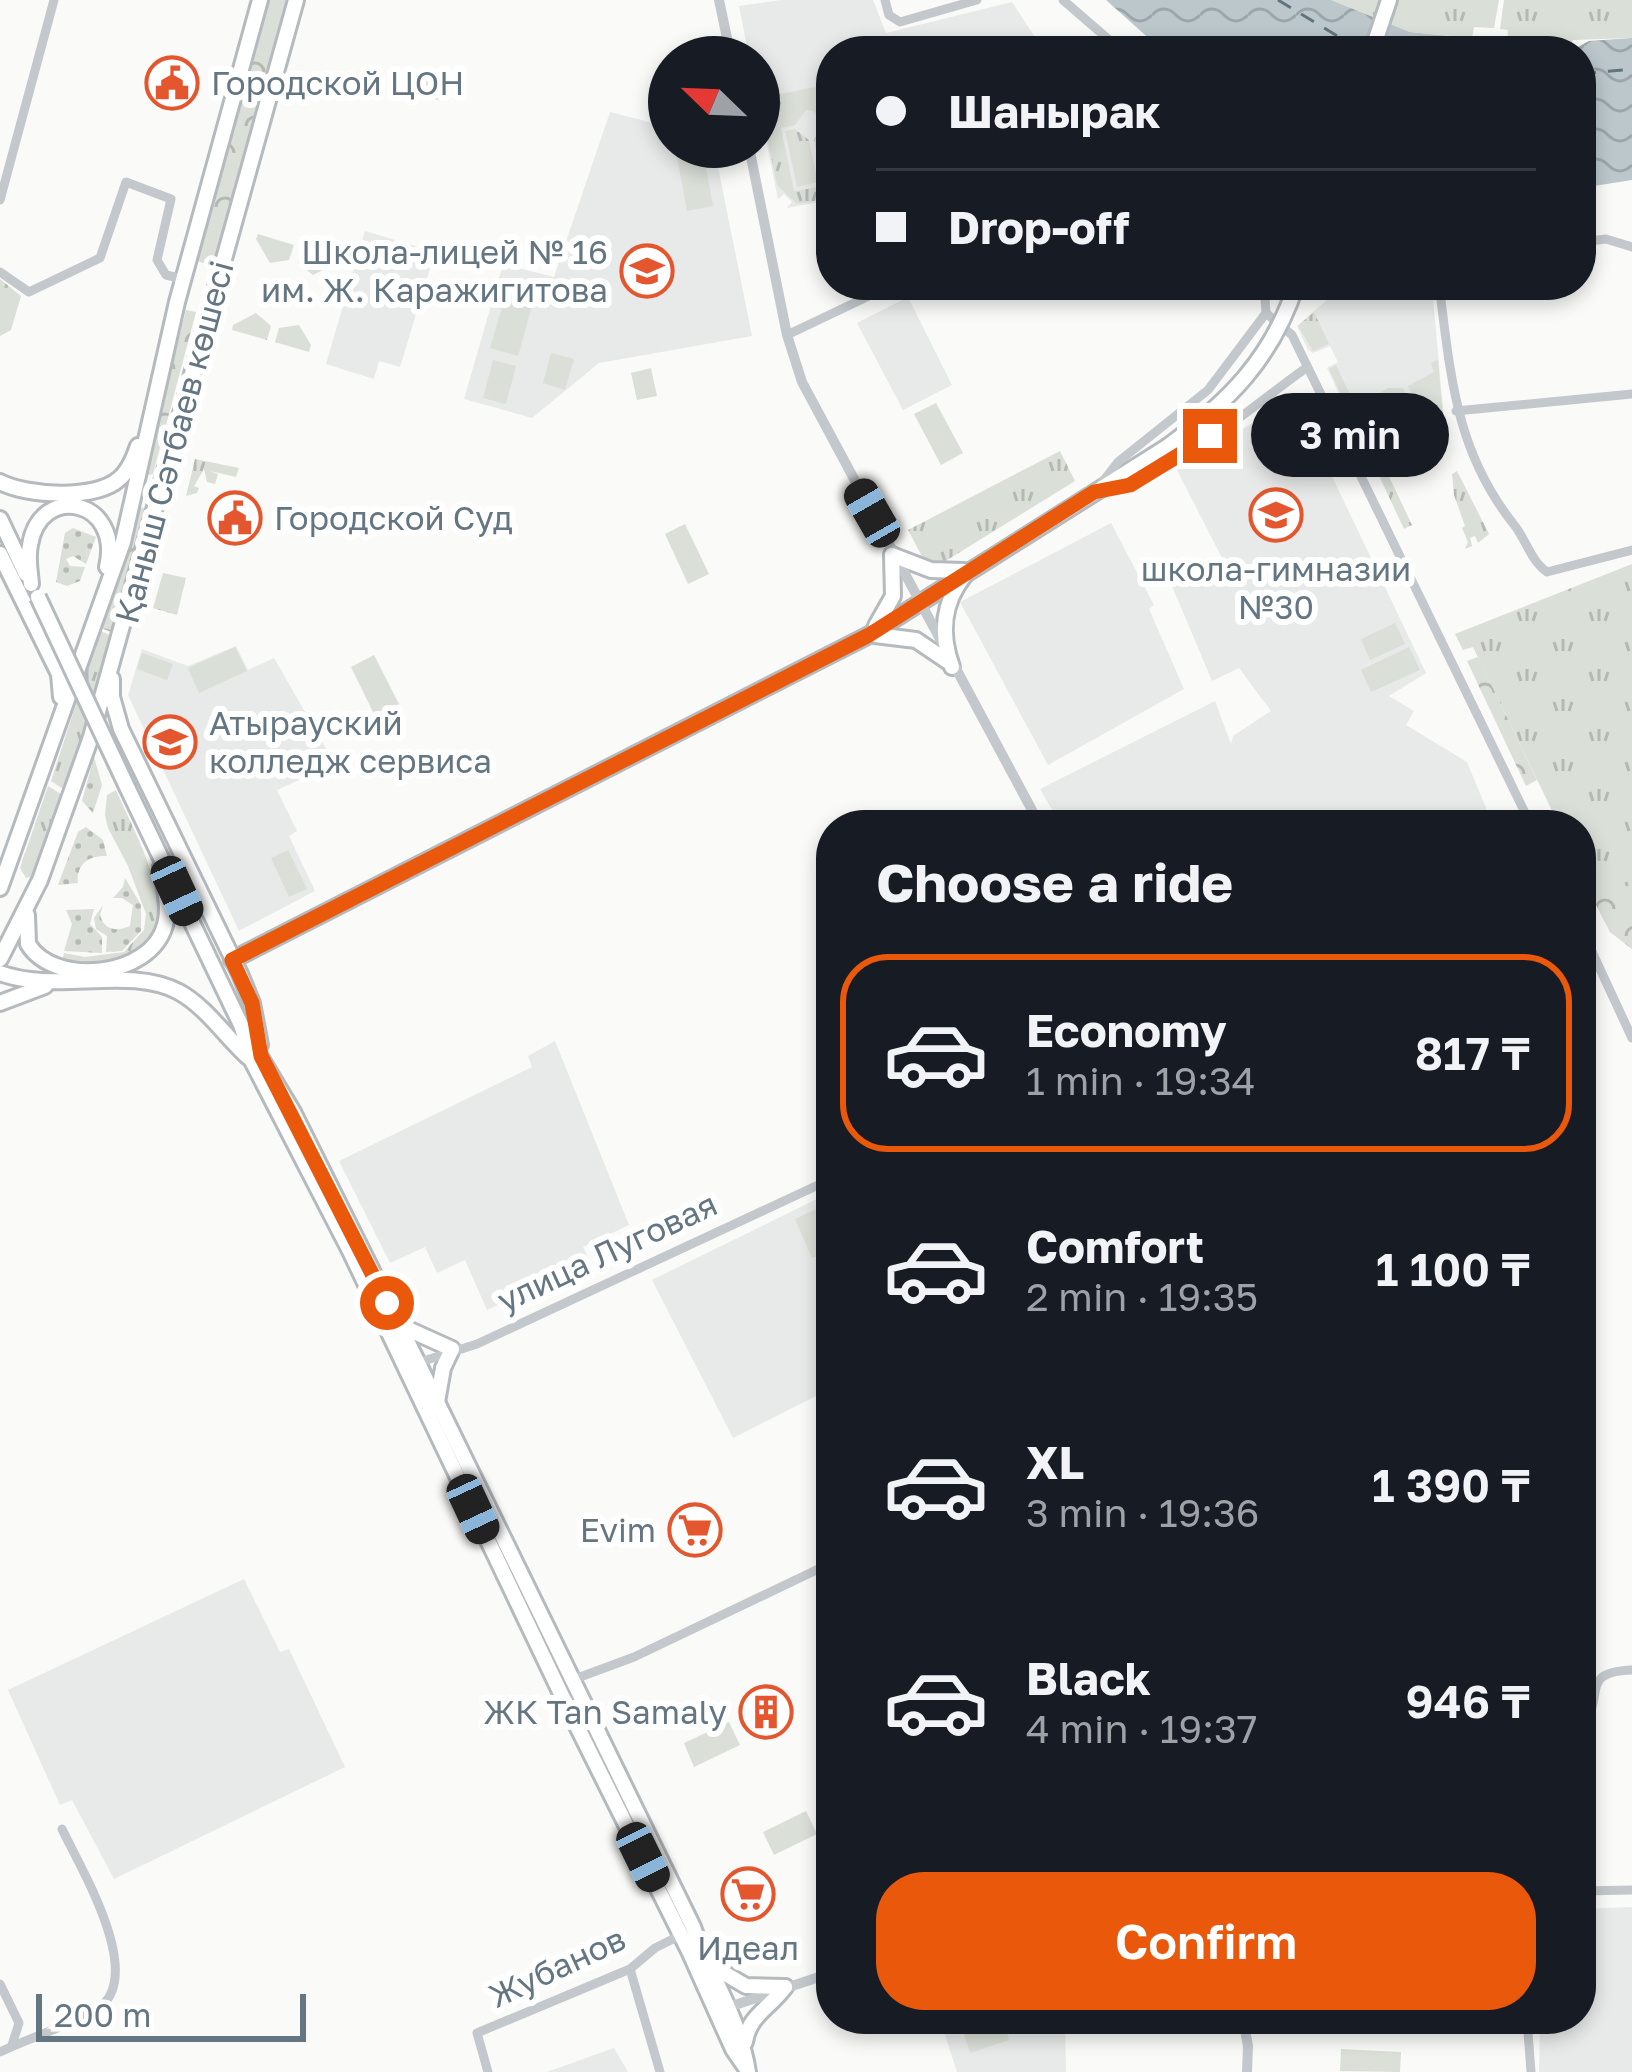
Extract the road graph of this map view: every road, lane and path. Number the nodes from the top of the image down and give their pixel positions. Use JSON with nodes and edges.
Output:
{"nodes":[{"id":1,"x":54,"y":0,"type":"edge"},
{"id":2,"x":260,"y":0,"type":"edge"},
{"id":3,"x":296,"y":0,"type":"edge"},
{"id":4,"x":719,"y":0,"type":"edge"},
{"id":5,"x":885,"y":0,"type":"edge"},
{"id":6,"x":977,"y":0,"type":"edge"},
{"id":7,"x":1063,"y":0,"type":"edge"},
{"id":8,"x":1388,"y":0,"type":"edge"},
{"id":9,"x":727,"y":36,"type":"edge"},
{"id":10,"x":1105,"y":36,"type":"edge"},
{"id":11,"x":1377,"y":36,"type":"edge"},
{"id":12,"x":753,"y":168,"type":"edge"},
{"id":13,"x":0,"y":200,"type":"edge"},
{"id":14,"x":1596,"y":240,"type":"edge"},
{"id":15,"x":1632,"y":247,"type":"edge"},
{"id":16,"x":0,"y":272,"type":"edge"},
{"id":17,"x":183,"y":279,"type":"junction"},
{"id":18,"x":862,"y":300,"type":"edge"},
{"id":19,"x":1265,"y":300,"type":"edge"},
{"id":20,"x":1291,"y":300,"type":"edge"},
{"id":21,"x":1441,"y":300,"type":"edge"},
{"id":22,"x":177,"y":302,"type":"junction"},
{"id":23,"x":209,"y":312,"type":"junction"},
{"id":24,"x":1266,"y":313,"type":"junction"},
{"id":25,"x":788,"y":335,"type":"junction"},
{"id":26,"x":1306,"y":368,"type":"junction"},
{"id":27,"x":1632,"y":394,"type":"edge"},
{"id":28,"x":1456,"y":411,"type":"junction"},
{"id":29,"x":149,"y":413,"type":"junction"},
{"id":30,"x":139,"y":470,"type":"junction"},
{"id":31,"x":163,"y":477,"type":"junction"},
{"id":32,"x":0,"y":482,"type":"edge"},
{"id":33,"x":1094,"y":492,"type":"junction"},
{"id":34,"x":0,"y":519,"type":"edge"},
{"id":35,"x":1632,"y":550,"type":"edge"},
{"id":36,"x":0,"y":554,"type":"edge"},
{"id":37,"x":892,"y":555,"type":"junction"},
{"id":38,"x":969,"y":570,"type":"junction"},
{"id":39,"x":34,"y":591,"type":"junction"},
{"id":40,"x":918,"y":603,"type":"junction"},
{"id":41,"x":91,"y":625,"type":"junction"},
{"id":42,"x":869,"y":635,"type":"junction"},
{"id":43,"x":112,"y":662,"type":"junction"},
{"id":44,"x":952,"y":667,"type":"junction"},
{"id":45,"x":59,"y":715,"type":"junction"},
{"id":46,"x":1032,"y":810,"type":"edge"},
{"id":47,"x":1524,"y":810,"type":"edge"},
{"id":48,"x":158,"y":850,"type":"junction"},
{"id":49,"x":8,"y":869,"type":"junction"},
{"id":50,"x":40,"y":880,"type":"junction"},
{"id":51,"x":0,"y":888,"type":"edge"},
{"id":52,"x":28,"y":905,"type":"junction"},
{"id":53,"x":0,"y":959,"type":"edge"},
{"id":54,"x":232,"y":960,"type":"junction"},
{"id":55,"x":1596,"y":962,"type":"edge"},
{"id":56,"x":1598,"y":966,"type":"joint"},
{"id":57,"x":0,"y":973,"type":"edge"},
{"id":58,"x":57,"y":983,"type":"junction"},
{"id":59,"x":0,"y":1003,"type":"edge"},
{"id":60,"x":1632,"y":1038,"type":"edge"},
{"id":61,"x":256,"y":1057,"type":"junction"},
{"id":62,"x":816,"y":1186,"type":"edge"},
{"id":63,"x":370,"y":1282,"type":"junction"},
{"id":64,"x":399,"y":1325,"type":"junction"},
{"id":65,"x":452,"y":1349,"type":"junction"},
{"id":66,"x":411,"y":1365,"type":"junction"},
{"id":67,"x":437,"y":1402,"type":"junction"},
{"id":68,"x":816,"y":1570,"type":"edge"},
{"id":69,"x":1632,"y":1670,"type":"edge"},
{"id":70,"x":572,"y":1680,"type":"junction"},
{"id":71,"x":1596,"y":1685,"type":"edge"},
{"id":72,"x":62,"y":1829,"type":"dead end"},
{"id":73,"x":1596,"y":1889,"type":"edge"},
{"id":74,"x":1632,"y":1890,"type":"edge"},
{"id":75,"x":687,"y":1931,"type":"junction"},
{"id":76,"x":710,"y":1965,"type":"junction"},
{"id":77,"x":631,"y":1969,"type":"junction"},
{"id":78,"x":816,"y":1978,"type":"edge"},
{"id":79,"x":0,"y":1984,"type":"edge"},
{"id":80,"x":785,"y":1988,"type":"junction"},
{"id":81,"x":724,"y":2008,"type":"junction"},
{"id":82,"x":1247,"y":2034,"type":"edge"},
{"id":83,"x":1528,"y":2034,"type":"edge"},
{"id":84,"x":745,"y":2047,"type":"junction"},
{"id":85,"x":5,"y":2049,"type":"edge"},
{"id":86,"x":748,"y":2071,"type":"edge"},
{"id":87,"x":488,"y":2072,"type":"edge"},
{"id":88,"x":660,"y":2072,"type":"edge"},
{"id":89,"x":1247,"y":2072,"type":"edge"},
{"id":90,"x":1531,"y":2072,"type":"edge"}],
"edges":[{"from":1,"to":13,"type":"street"},
{"from":2,"to":17,"type":"main road","name":"Қаныш Сәтбаев көшесі"},
{"from":3,"to":23,"type":"main road","name":"Қаныш Сәтбаев көшесі"},
{"from":4,"to":9,"type":"street"},
{"from":5,"to":6,"type":"street"},
{"from":7,"to":10,"type":"street"},
{"from":8,"to":11,"type":"main road"},
{"from":12,"to":25,"type":"street"},
{"from":14,"to":15,"type":"street"},
{"from":16,"to":17,"type":"street"},
{"from":17,"to":22,"type":"main road","name":"Қаныш Сәтбаев көшесі"},
{"from":18,"to":25,"type":"street"},
{"from":19,"to":24,"type":"street"},
{"from":20,"to":33,"type":"main road","bridge":true},
{"from":21,"to":28,"type":"street"},
{"from":22,"to":23,"type":"main road"},
{"from":22,"to":29,"type":"main road","name":"Қаныш Сәтбаев көшесі"},
{"from":23,"to":31,"type":"main road","name":"Қаныш Сәтбаев көшесі"},
{"from":24,"to":26,"type":"street"},
{"from":24,"to":33,"type":"street"},
{"from":25,"to":37,"type":"street"},
{"from":26,"to":33,"type":"street"},
{"from":26,"to":47,"type":"street"},
{"from":27,"to":28,"type":"street"},
{"from":28,"to":35,"type":"street"},
{"from":29,"to":30,"type":"main road","name":"Қаныш Сәтбаев көшесі"},
{"from":29,"to":32,"type":"main road"},
{"from":30,"to":31,"type":"main road"},
{"from":30,"to":41,"type":"main road","name":"Қаныш Сәтбаев көшесі"},
{"from":31,"to":43,"type":"main road","name":"Қаныш Сәтбаев көшесі"},
{"from":33,"to":38,"type":"main road"},
{"from":34,"to":39,"type":"main road"},
{"from":36,"to":45,"type":"main road"},
{"from":37,"to":38,"type":"main road"},
{"from":37,"to":40,"type":"street"},
{"from":37,"to":42,"type":"main road"},
{"from":38,"to":40,"type":"main road"},
{"from":38,"to":44,"type":"main road"},
{"from":39,"to":41,"type":"main road"},
{"from":39,"to":48,"type":"main road","bridge":true},
{"from":40,"to":42,"type":"main road"},
{"from":40,"to":44,"type":"street"},
{"from":41,"to":45,"type":"main road","name":"Қаныш Сәтбаев көшесі"},
{"from":42,"to":44,"type":"main road"},
{"from":42,"to":54,"type":"main road"},
{"from":43,"to":50,"type":"main road","name":"Қаныш Сәтбаев көшесі"},
{"from":43,"to":54,"type":"main road"},
{"from":44,"to":46,"type":"street"},
{"from":45,"to":49,"type":"main road","name":"Қаныш Сәтбаев көшесі"},
{"from":48,"to":52,"type":"main road"},
{"from":48,"to":61,"type":"main road"},
{"from":49,"to":50,"type":"main road"},
{"from":49,"to":51,"type":"main road","name":"Қаныш Сәтбаев көшесі"},
{"from":50,"to":52,"type":"main road","name":"Қаныш Сәтбаев көшесі"},
{"from":52,"to":53,"type":"main road","name":"Қаныш Сәтбаев көшесі"},
{"from":54,"to":61,"type":"main road"},
{"from":55,"to":56,"type":"street"},
{"from":56,"to":60,"type":"street"},
{"from":57,"to":58,"type":"main road"},
{"from":58,"to":59,"type":"main road"},
{"from":58,"to":61,"type":"main road"},
{"from":61,"to":63,"type":"main road"},
{"from":62,"to":65,"type":"street","name":"улица Луговая"},
{"from":63,"to":64,"type":"main road"},
{"from":63,"to":66,"type":"main road"},
{"from":64,"to":65,"type":"main road"},
{"from":64,"to":66,"type":"main road"},
{"from":65,"to":66,"type":"street","name":"улица Луговая"},
{"from":65,"to":67,"type":"main road"},
{"from":66,"to":67,"type":"main road"},
{"from":66,"to":75,"type":"main road"},
{"from":67,"to":70,"type":"main road"},
{"from":68,"to":70,"type":"street"},
{"from":69,"to":71,"type":"street"},
{"from":70,"to":75,"type":"main road"},
{"from":72,"to":85,"type":"street"},
{"from":73,"to":74,"type":"street"},
{"from":75,"to":76,"type":"main road"},
{"from":75,"to":77,"type":"street","name":"Жубанов"},
{"from":75,"to":81,"type":"main road"},
{"from":76,"to":80,"type":"main road"},
{"from":76,"to":81,"type":"main road"},
{"from":77,"to":87,"type":"street","name":"Жубанов"},
{"from":77,"to":88,"type":"street"},
{"from":78,"to":80,"type":"street"},
{"from":79,"to":85,"type":"street"},
{"from":80,"to":81,"type":"street"},
{"from":80,"to":84,"type":"main road"},
{"from":81,"to":84,"type":"main road"},
{"from":81,"to":86,"type":"main road"},
{"from":82,"to":89,"type":"street"},
{"from":83,"to":90,"type":"street"},
{"from":84,"to":86,"type":"main road"}]}
